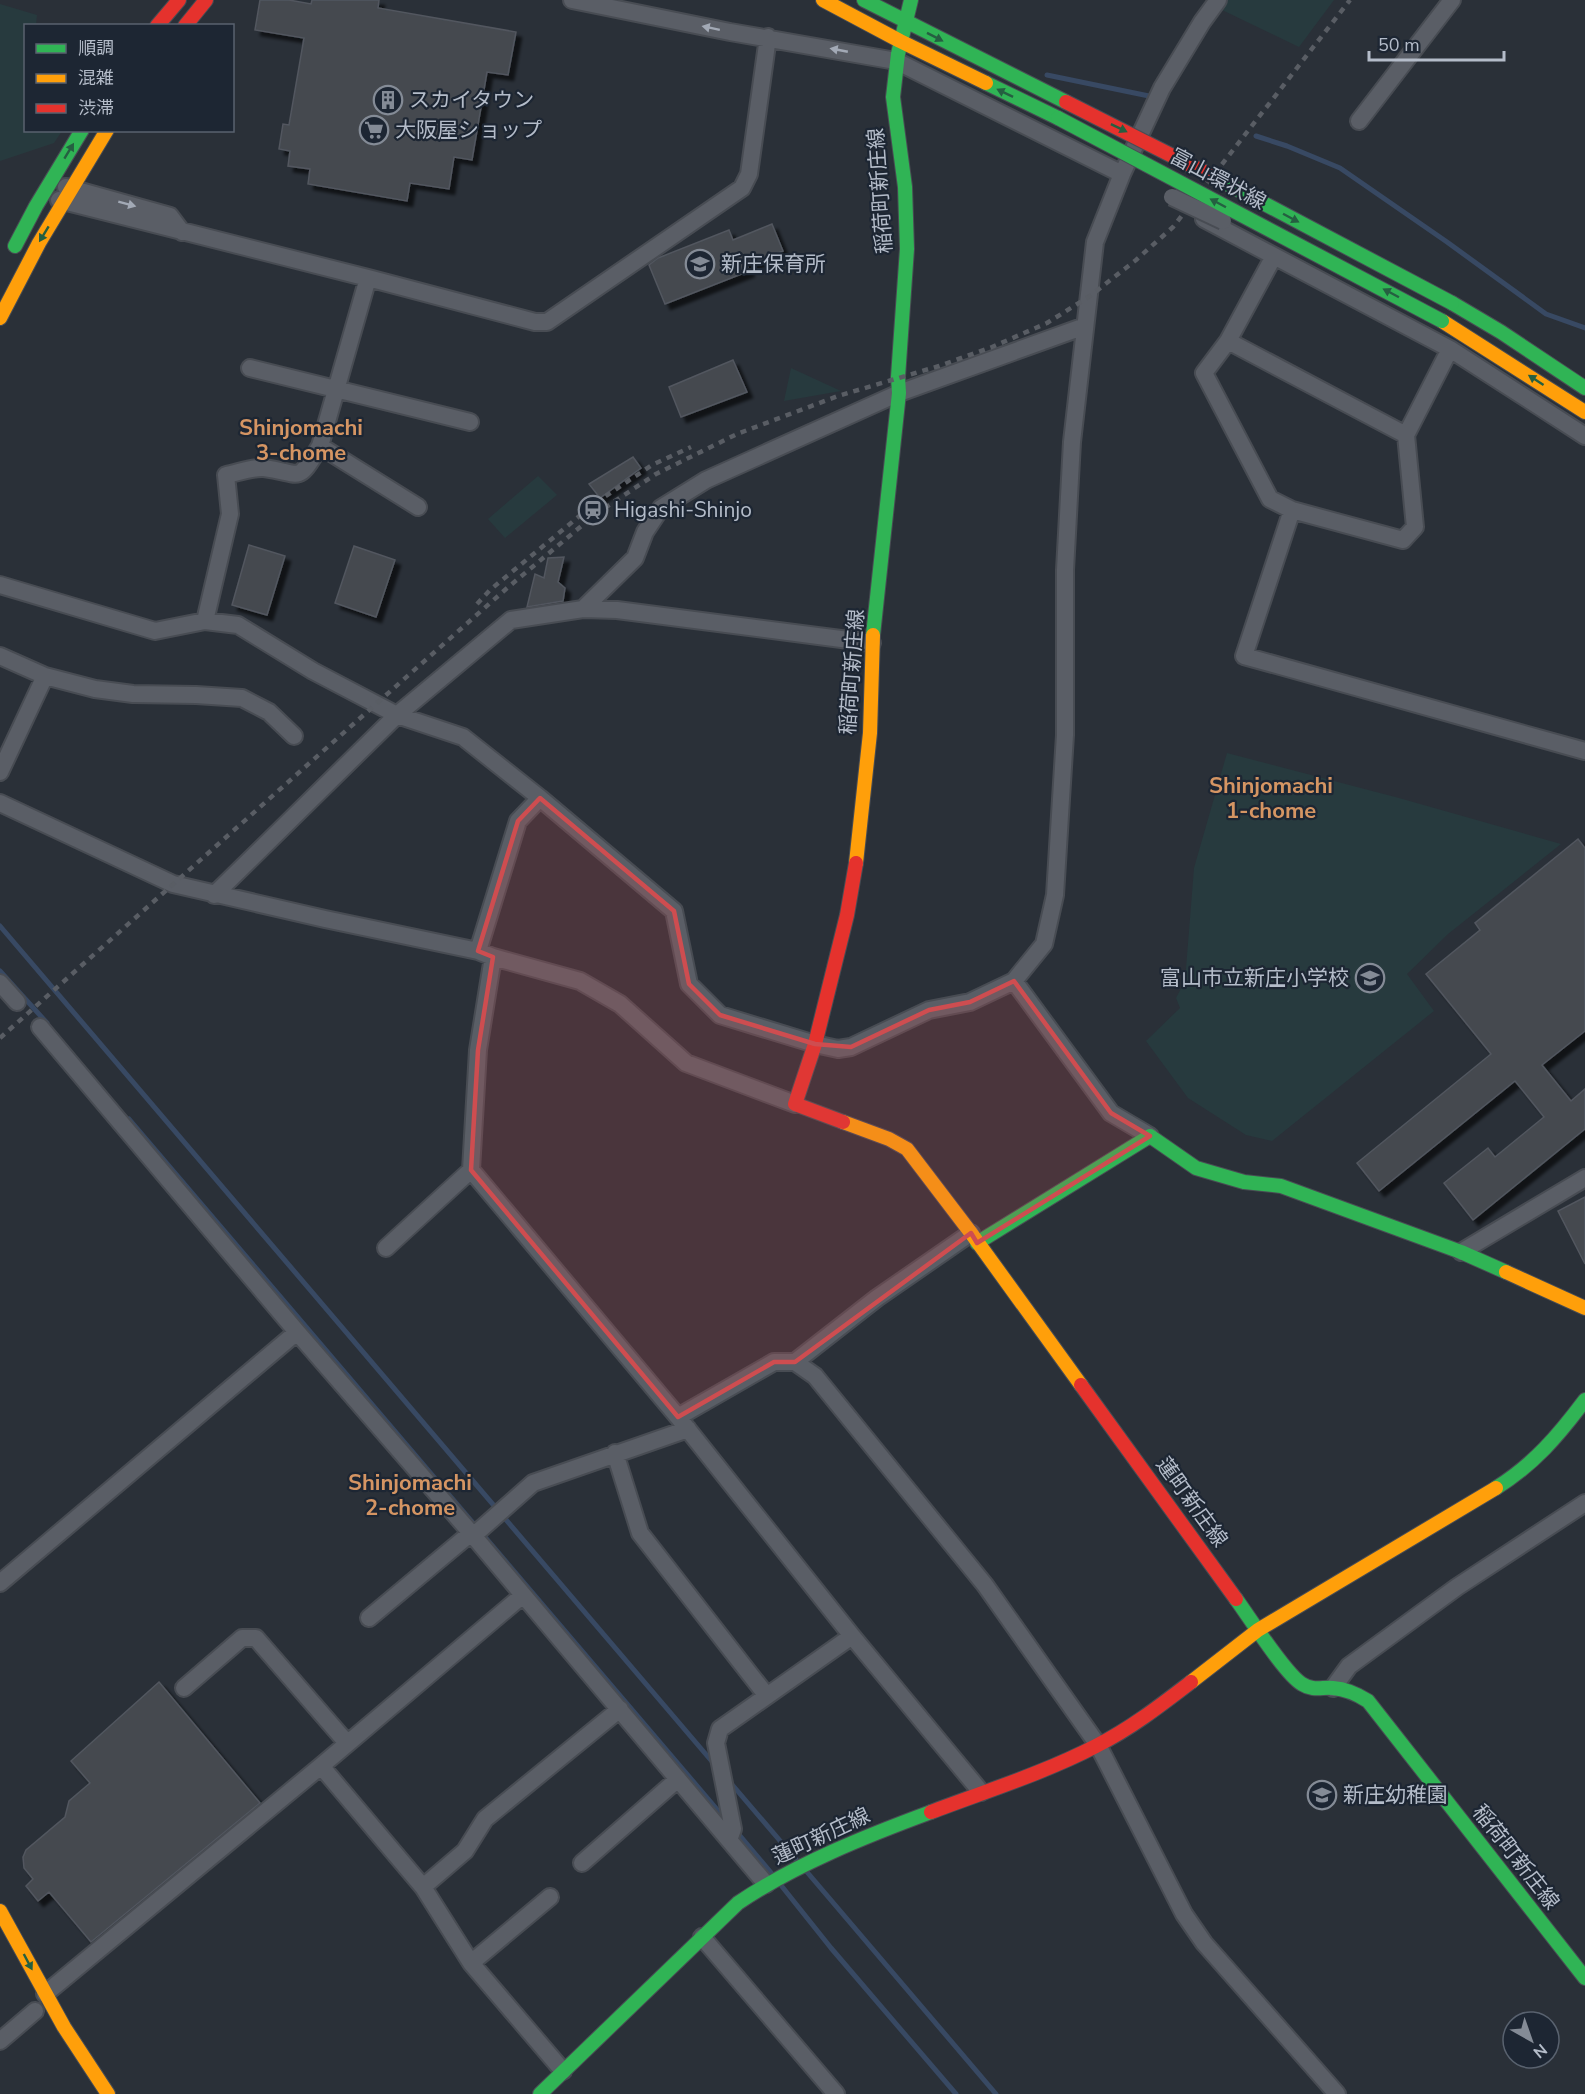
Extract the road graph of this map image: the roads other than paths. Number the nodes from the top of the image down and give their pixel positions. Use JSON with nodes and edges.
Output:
{"nodes":[{"id":1,"x":179,"y":0,"type":"edge"},
{"id":2,"x":206,"y":0,"type":"edge"},
{"id":3,"x":572,"y":0,"type":"edge"},
{"id":4,"x":823,"y":0,"type":"edge"},
{"id":5,"x":864,"y":0,"type":"edge"},
{"id":6,"x":911,"y":0,"type":"edge"},
{"id":7,"x":1218,"y":0,"type":"edge"},
{"id":8,"x":1452,"y":0,"type":"edge"},
{"id":9,"x":906,"y":22,"type":"junction"},
{"id":10,"x":159,"y":24,"type":"edge"},
{"id":11,"x":187,"y":24,"type":"edge"},
{"id":12,"x":768,"y":37,"type":"junction"},
{"id":13,"x":900,"y":41,"type":"junction"},
{"id":14,"x":896,"y":61,"type":"junction"},
{"id":15,"x":1359,"y":121,"type":"dead end"},
{"id":16,"x":81,"y":132,"type":"edge"},
{"id":17,"x":106,"y":132,"type":"edge"},
{"id":18,"x":1122,"y":174,"type":"junction"},
{"id":19,"x":47,"y":187,"type":"junction"},
{"id":20,"x":67,"y":195,"type":"junction"},
{"id":21,"x":1172,"y":197,"type":"dead end"},
{"id":22,"x":1199,"y":216,"type":"dead end"},
{"id":23,"x":1223,"y":221,"type":"dead end"},
{"id":24,"x":1274,"y":256,"type":"junction"},
{"id":25,"x":9,"y":258,"type":"dead end"},
{"id":26,"x":368,"y":278,"type":"junction"},
{"id":27,"x":0,"y":318,"type":"edge"},
{"id":28,"x":1085,"y":326,"type":"junction"},
{"id":29,"x":1228,"y":341,"type":"junction"},
{"id":30,"x":1450,"y":349,"type":"junction"},
{"id":31,"x":250,"y":369,"type":"dead end"},
{"id":32,"x":1585,"y":388,"type":"edge"},
{"id":33,"x":337,"y":389,"type":"junction"},
{"id":34,"x":899,"y":393,"type":"junction"},
{"id":35,"x":1585,"y":412,"type":"edge"},
{"id":36,"x":470,"y":422,"type":"dead end"},
{"id":37,"x":1406,"y":435,"type":"junction"},
{"id":38,"x":1585,"y":436,"type":"edge"},
{"id":39,"x":320,"y":446,"type":"junction"},
{"id":40,"x":418,"y":507,"type":"dead end"},
{"id":41,"x":1292,"y":510,"type":"junction"},
{"id":42,"x":0,"y":585,"type":"edge"},
{"id":43,"x":583,"y":609,"type":"junction"},
{"id":44,"x":205,"y":621,"type":"junction"},
{"id":45,"x":872,"y":643,"type":"junction"},
{"id":46,"x":0,"y":656,"type":"edge"},
{"id":47,"x":45,"y":676,"type":"junction"},
{"id":48,"x":397,"y":715,"type":"junction"},
{"id":49,"x":294,"y":736,"type":"dead end"},
{"id":50,"x":1585,"y":752,"type":"edge"},
{"id":51,"x":0,"y":772,"type":"edge"},
{"id":52,"x":540,"y":798,"type":"junction"},
{"id":53,"x":0,"y":803,"type":"edge"},
{"id":54,"x":214,"y":895,"type":"junction"},
{"id":55,"x":485,"y":954,"type":"junction"},
{"id":56,"x":1014,"y":981,"type":"junction"},
{"id":57,"x":0,"y":984,"type":"edge"},
{"id":58,"x":17,"y":1002,"type":"dead end"},
{"id":59,"x":40,"y":1027,"type":"dead end"},
{"id":60,"x":815,"y":1044,"type":"junction"},
{"id":61,"x":795,"y":1104,"type":"junction"},
{"id":62,"x":1150,"y":1136,"type":"junction"},
{"id":63,"x":471,"y":1170,"type":"junction"},
{"id":64,"x":1585,"y":1178,"type":"edge"},
{"id":65,"x":974,"y":1238,"type":"junction"},
{"id":66,"x":386,"y":1248,"type":"dead end"},
{"id":67,"x":1461,"y":1252,"type":"junction"},
{"id":68,"x":1585,"y":1308,"type":"edge"},
{"id":69,"x":297,"y":1332,"type":"junction"},
{"id":70,"x":795,"y":1362,"type":"junction"},
{"id":71,"x":1585,"y":1400,"type":"edge"},
{"id":72,"x":683,"y":1423,"type":"junction"},
{"id":73,"x":615,"y":1453,"type":"junction"},
{"id":74,"x":1585,"y":1503,"type":"edge"},
{"id":75,"x":474,"y":1534,"type":"junction"},
{"id":76,"x":0,"y":1583,"type":"edge"},
{"id":77,"x":523,"y":1595,"type":"junction"},
{"id":78,"x":369,"y":1618,"type":"dead end"},
{"id":79,"x":1258,"y":1630,"type":"junction"},
{"id":80,"x":852,"y":1636,"type":"junction"},
{"id":81,"x":184,"y":1688,"type":"dead end"},
{"id":82,"x":1333,"y":1688,"type":"junction"},
{"id":83,"x":766,"y":1696,"type":"junction"},
{"id":84,"x":620,"y":1709,"type":"junction"},
{"id":85,"x":347,"y":1743,"type":"junction"},
{"id":86,"x":1098,"y":1745,"type":"junction"},
{"id":87,"x":321,"y":1766,"type":"junction"},
{"id":88,"x":678,"y":1779,"type":"junction"},
{"id":89,"x":981,"y":1792,"type":"junction"},
{"id":90,"x":729,"y":1840,"type":"junction"},
{"id":91,"x":582,"y":1863,"type":"dead end"},
{"id":92,"x":770,"y":1882,"type":"junction"},
{"id":93,"x":423,"y":1887,"type":"junction"},
{"id":94,"x":550,"y":1897,"type":"dead end"},
{"id":95,"x":0,"y":1911,"type":"edge"},
{"id":96,"x":702,"y":1937,"type":"junction"},
{"id":97,"x":471,"y":1963,"type":"junction"},
{"id":98,"x":1585,"y":1978,"type":"edge"},
{"id":99,"x":45,"y":1994,"type":"junction"},
{"id":100,"x":35,"y":2011,"type":"dead end"},
{"id":101,"x":0,"y":2041,"type":"edge"},
{"id":102,"x":563,"y":2071,"type":"junction"},
{"id":103,"x":108,"y":2094,"type":"edge"},
{"id":104,"x":540,"y":2094,"type":"edge"},
{"id":105,"x":836,"y":2094,"type":"edge"},
{"id":106,"x":1336,"y":2094,"type":"edge"}],
"edges":[{"from":1,"to":10,"type":"main road"},
{"from":2,"to":11,"type":"main road"},
{"from":12,"to":3,"type":"street","one_way":true},
{"from":4,"to":13,"type":"main road","name":"富山環状線"},
{"from":5,"to":9,"type":"main road","name":"富山環状線"},
{"from":6,"to":9,"type":"main road","name":"稲荷町新庄線"},
{"from":7,"to":18,"type":"street"},
{"from":8,"to":15,"type":"street"},
{"from":9,"to":13,"type":"main road","name":"稲荷町新庄線"},
{"from":9,"to":32,"type":"main road","name":"富山環状線","one_way":true,"bridge":true},
{"from":14,"to":12,"type":"street","one_way":true},
{"from":12,"to":26,"type":"street"},
{"from":13,"to":14,"type":"main road","name":"稲荷町新庄線"},
{"from":35,"to":13,"type":"main road","name":"富山環状線","one_way":true,"bridge":true},
{"from":14,"to":18,"type":"street"},
{"from":14,"to":34,"type":"main road","name":"稲荷町新庄線"},
{"from":19,"to":16,"type":"main road","one_way":true},
{"from":17,"to":20,"type":"main road"},
{"from":18,"to":28,"type":"street"},
{"from":19,"to":20,"type":"street"},
{"from":19,"to":25,"type":"main road"},
{"from":20,"to":26,"type":"street"},
{"from":20,"to":27,"type":"main road","one_way":true},
{"from":21,"to":23,"type":"street","bridge":true},
{"from":22,"to":24,"type":"street"},
{"from":24,"to":29,"type":"street"},
{"from":24,"to":30,"type":"street"},
{"from":26,"to":33,"type":"street"},
{"from":28,"to":34,"type":"street"},
{"from":28,"to":56,"type":"street"},
{"from":29,"to":37,"type":"street"},
{"from":29,"to":41,"type":"street"},
{"from":30,"to":37,"type":"street"},
{"from":30,"to":38,"type":"street"},
{"from":31,"to":33,"type":"street"},
{"from":33,"to":36,"type":"street"},
{"from":33,"to":39,"type":"street"},
{"from":34,"to":43,"type":"street"},
{"from":34,"to":45,"type":"main road","name":"稲荷町新庄線"},
{"from":37,"to":41,"type":"street"},
{"from":39,"to":40,"type":"street"},
{"from":39,"to":44,"type":"street"},
{"from":41,"to":50,"type":"street"},
{"from":42,"to":44,"type":"street"},
{"from":43,"to":45,"type":"street"},
{"from":43,"to":48,"type":"street"},
{"from":44,"to":48,"type":"street"},
{"from":45,"to":60,"type":"main road","name":"稲荷町新庄線"},
{"from":46,"to":47,"type":"street"},
{"from":47,"to":49,"type":"street"},
{"from":47,"to":51,"type":"street"},
{"from":48,"to":52,"type":"street"},
{"from":48,"to":54,"type":"street"},
{"from":52,"to":55,"type":"street"},
{"from":52,"to":60,"type":"street"},
{"from":53,"to":54,"type":"street"},
{"from":54,"to":55,"type":"street"},
{"from":55,"to":61,"type":"street"},
{"from":55,"to":63,"type":"street"},
{"from":56,"to":60,"type":"street"},
{"from":56,"to":62,"type":"street"},
{"from":57,"to":58,"type":"street"},
{"from":59,"to":69,"type":"street"},
{"from":60,"to":61,"type":"main road","name":"稲荷町新庄線"},
{"from":61,"to":65,"type":"main road"},
{"from":62,"to":65,"type":"main road"},
{"from":62,"to":67,"type":"main road"},
{"from":63,"to":66,"type":"street"},
{"from":63,"to":72,"type":"street"},
{"from":64,"to":67,"type":"street"},
{"from":65,"to":70,"type":"street"},
{"from":65,"to":79,"type":"main road","name":"蓮町新庄線"},
{"from":67,"to":68,"type":"main road"},
{"from":69,"to":75,"type":"street"},
{"from":69,"to":76,"type":"street"},
{"from":70,"to":72,"type":"street"},
{"from":70,"to":86,"type":"street"},
{"from":71,"to":79,"type":"main road"},
{"from":72,"to":73,"type":"street"},
{"from":72,"to":80,"type":"street"},
{"from":73,"to":75,"type":"street"},
{"from":73,"to":83,"type":"street"},
{"from":74,"to":82,"type":"street"},
{"from":75,"to":77,"type":"street"},
{"from":75,"to":78,"type":"street"},
{"from":77,"to":84,"type":"street"},
{"from":77,"to":85,"type":"street"},
{"from":79,"to":82,"type":"main road","name":"稲荷町新庄線"},
{"from":79,"to":86,"type":"main road","name":"蓮町新庄線"},
{"from":80,"to":83,"type":"street"},
{"from":80,"to":89,"type":"street"},
{"from":81,"to":85,"type":"street"},
{"from":82,"to":98,"type":"main road","name":"稲荷町新庄線"},
{"from":83,"to":90,"type":"street"},
{"from":84,"to":88,"type":"street"},
{"from":84,"to":93,"type":"street"},
{"from":85,"to":87,"type":"street"},
{"from":86,"to":89,"type":"main road","name":"蓮町新庄線"},
{"from":86,"to":106,"type":"street"},
{"from":87,"to":93,"type":"street"},
{"from":87,"to":99,"type":"street"},
{"from":88,"to":90,"type":"street"},
{"from":88,"to":91,"type":"street"},
{"from":89,"to":92,"type":"main road","name":"蓮町新庄線"},
{"from":90,"to":92,"type":"street"},
{"from":92,"to":96,"type":"main road","name":"蓮町新庄線"},
{"from":93,"to":97,"type":"street"},
{"from":94,"to":97,"type":"street"},
{"from":95,"to":99,"type":"main road","one_way":true},
{"from":96,"to":102,"type":"main road","name":"蓮町新庄線"},
{"from":96,"to":105,"type":"street"},
{"from":97,"to":102,"type":"street"},
{"from":99,"to":103,"type":"main road"},
{"from":100,"to":101,"type":"street"},
{"from":102,"to":104,"type":"main road","name":"蓮町新庄線"}]}
